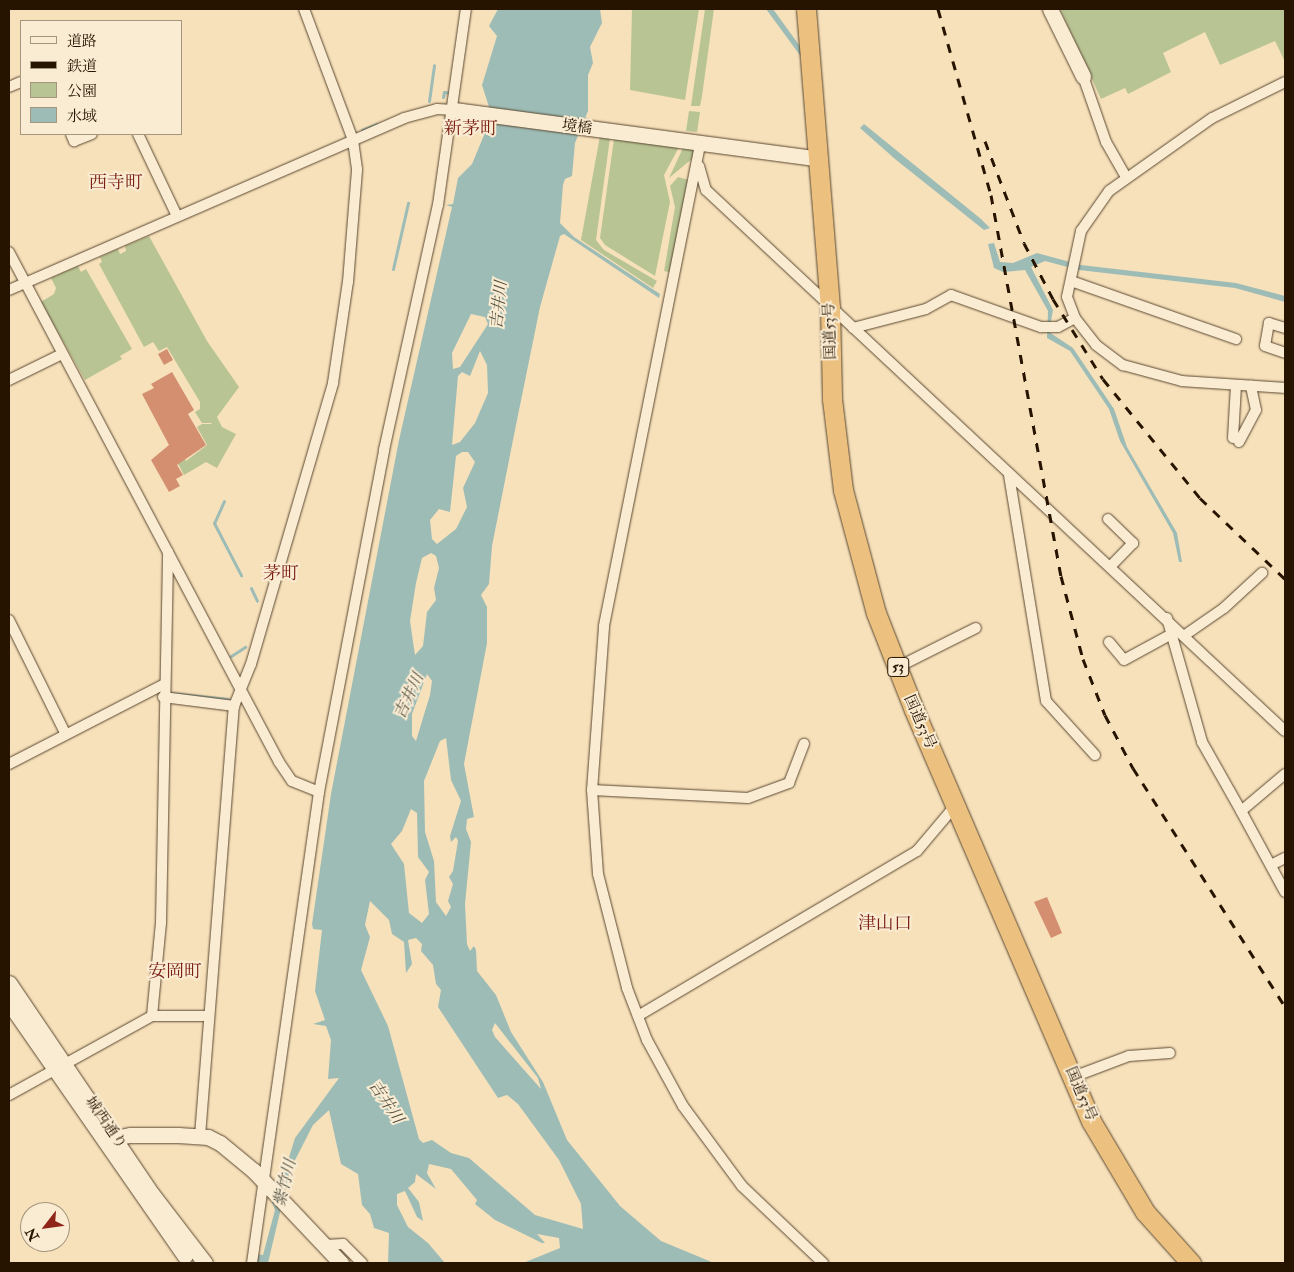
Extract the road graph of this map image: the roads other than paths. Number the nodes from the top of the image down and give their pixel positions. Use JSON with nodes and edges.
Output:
{"nodes":[{"id":1,"x":304,"y":9,"type":"edge"},
{"id":2,"x":466,"y":9,"type":"edge"},
{"id":3,"x":806,"y":9,"type":"edge"},
{"id":4,"x":1050,"y":9,"type":"edge"},
{"id":5,"x":1083,"y":76,"type":"joint"},
{"id":6,"x":1285,"y":82,"type":"edge"},
{"id":7,"x":454,"y":110,"type":"junction"},
{"id":8,"x":71,"y":135,"type":"edge"},
{"id":9,"x":89,"y":135,"type":"edge"},
{"id":10,"x":138,"y":135,"type":"edge"},
{"id":11,"x":353,"y":140,"type":"junction"},
{"id":12,"x":698,"y":150,"type":"junction"},
{"id":13,"x":819,"y":159,"type":"junction"},
{"id":14,"x":1126,"y":176,"type":"junction"},
{"id":15,"x":177,"y":216,"type":"junction"},
{"id":16,"x":9,"y":252,"type":"edge"},
{"id":17,"x":1071,"y":281,"type":"junction"},
{"id":18,"x":25,"y":282,"type":"junction"},
{"id":19,"x":9,"y":290,"type":"edge"},
{"id":20,"x":830,"y":308,"type":"junction"},
{"id":21,"x":1075,"y":318,"type":"junction"},
{"id":22,"x":853,"y":328,"type":"junction"},
{"id":23,"x":1285,"y":328,"type":"edge"},
{"id":24,"x":1236,"y":339,"type":"dead end"},
{"id":25,"x":1285,"y":353,"type":"edge"},
{"id":26,"x":62,"y":354,"type":"junction"},
{"id":27,"x":9,"y":380,"type":"edge"},
{"id":28,"x":1236,"y":386,"type":"junction"},
{"id":29,"x":1251,"y":386,"type":"junction"},
{"id":30,"x":1285,"y":388,"type":"edge"},
{"id":31,"x":1009,"y":475,"type":"junction"},
{"id":32,"x":1108,"y":519,"type":"dead end"},
{"id":33,"x":168,"y":552,"type":"junction"},
{"id":34,"x":1110,"y":566,"type":"junction"},
{"id":35,"x":1262,"y":573,"type":"dead end"},
{"id":36,"x":1167,"y":618,"type":"junction"},
{"id":37,"x":9,"y":620,"type":"edge"},
{"id":38,"x":976,"y":628,"type":"dead end"},
{"id":39,"x":1170,"y":635,"type":"junction"},
{"id":40,"x":1185,"y":635,"type":"junction"},
{"id":41,"x":1110,"y":642,"type":"dead end"},
{"id":42,"x":898,"y":668,"type":"junction"},
{"id":43,"x":163,"y":685,"type":"junction"},
{"id":44,"x":242,"y":686,"type":"junction"},
{"id":45,"x":162,"y":697,"type":"junction"},
{"id":46,"x":234,"y":706,"type":"junction"},
{"id":47,"x":1285,"y":731,"type":"edge"},
{"id":48,"x":65,"y":733,"type":"junction"},
{"id":49,"x":804,"y":744,"type":"dead end"},
{"id":50,"x":1095,"y":755,"type":"dead end"},
{"id":51,"x":9,"y":764,"type":"edge"},
{"id":52,"x":1285,"y":774,"type":"edge"},
{"id":53,"x":592,"y":790,"type":"junction"},
{"id":54,"x":319,"y":792,"type":"junction"},
{"id":55,"x":959,"y":807,"type":"junction"},
{"id":56,"x":1241,"y":811,"type":"junction"},
{"id":57,"x":1285,"y":858,"type":"edge"},
{"id":58,"x":1271,"y":865,"type":"junction"},
{"id":59,"x":1285,"y":892,"type":"edge"},
{"id":60,"x":9,"y":983,"type":"edge"},
{"id":61,"x":9,"y":1002,"type":"edge"},
{"id":62,"x":152,"y":1016,"type":"junction"},
{"id":63,"x":207,"y":1016,"type":"junction"},
{"id":64,"x":638,"y":1016,"type":"junction"},
{"id":65,"x":1170,"y":1054,"type":"dead end"},
{"id":66,"x":60,"y":1067,"type":"junction"},
{"id":67,"x":1073,"y":1077,"type":"junction"},
{"id":68,"x":9,"y":1095,"type":"edge"},
{"id":69,"x":200,"y":1136,"type":"junction"},
{"id":70,"x":111,"y":1139,"type":"junction"},
{"id":71,"x":267,"y":1184,"type":"junction"},
{"id":72,"x":325,"y":1245,"type":"junction"},
{"id":73,"x":191,"y":1263,"type":"edge"},
{"id":74,"x":204,"y":1263,"type":"edge"},
{"id":75,"x":252,"y":1263,"type":"edge"},
{"id":76,"x":341,"y":1263,"type":"edge"},
{"id":77,"x":362,"y":1263,"type":"edge"},
{"id":78,"x":822,"y":1263,"type":"edge"},
{"id":79,"x":1191,"y":1263,"type":"edge"}],
"edges":[{"from":1,"to":11,"type":"street"},
{"from":2,"to":7,"type":"street"},
{"from":3,"to":13,"type":"highway","name":"国道53号","number":"53"},
{"from":4,"to":5,"type":"street"},
{"from":5,"to":14,"type":"street"},
{"from":6,"to":14,"type":"street"},
{"from":7,"to":11,"type":"street"},
{"from":7,"to":12,"type":"street","name":"境橋"},
{"from":7,"to":54,"type":"street"},
{"from":8,"to":9,"type":"street"},
{"from":10,"to":15,"type":"street"},
{"from":11,"to":15,"type":"street"},
{"from":11,"to":44,"type":"street"},
{"from":12,"to":13,"type":"street","name":"境橋"},
{"from":12,"to":20,"type":"street"},
{"from":12,"to":53,"type":"street"},
{"from":13,"to":20,"type":"highway","name":"国道53号","number":"53"},
{"from":14,"to":17,"type":"street"},
{"from":15,"to":18,"type":"street"},
{"from":16,"to":18,"type":"street"},
{"from":17,"to":21,"type":"street"},
{"from":17,"to":24,"type":"street"},
{"from":18,"to":19,"type":"street"},
{"from":18,"to":26,"type":"street"},
{"from":20,"to":22,"type":"street"},
{"from":20,"to":42,"type":"highway","name":"国道53号","number":"53"},
{"from":21,"to":22,"type":"street"},
{"from":21,"to":28,"type":"street"},
{"from":22,"to":31,"type":"street"},
{"from":23,"to":25,"type":"street"},
{"from":26,"to":27,"type":"street"},
{"from":26,"to":33,"type":"street"},
{"from":28,"to":29,"type":"street"},
{"from":28,"to":29,"type":"street"},
{"from":29,"to":30,"type":"street"},
{"from":31,"to":34,"type":"street"},
{"from":31,"to":50,"type":"street"},
{"from":32,"to":34,"type":"street"},
{"from":33,"to":43,"type":"street"},
{"from":33,"to":44,"type":"street"},
{"from":34,"to":36,"type":"street"},
{"from":35,"to":40,"type":"street"},
{"from":36,"to":39,"type":"street"},
{"from":36,"to":40,"type":"street"},
{"from":37,"to":48,"type":"street"},
{"from":38,"to":42,"type":"street"},
{"from":39,"to":41,"type":"street"},
{"from":39,"to":56,"type":"street"},
{"from":40,"to":47,"type":"street"},
{"from":42,"to":55,"type":"highway","name":"国道53号","number":"53"},
{"from":43,"to":45,"type":"street"},
{"from":43,"to":48,"type":"street"},
{"from":44,"to":46,"type":"street"},
{"from":44,"to":54,"type":"street"},
{"from":45,"to":46,"type":"street"},
{"from":45,"to":62,"type":"street"},
{"from":46,"to":63,"type":"street"},
{"from":48,"to":51,"type":"street"},
{"from":49,"to":53,"type":"street"},
{"from":52,"to":56,"type":"street"},
{"from":53,"to":64,"type":"street"},
{"from":54,"to":71,"type":"street"},
{"from":55,"to":64,"type":"street"},
{"from":55,"to":67,"type":"highway","name":"国道53号","number":"53"},
{"from":56,"to":58,"type":"street"},
{"from":57,"to":58,"type":"street"},
{"from":58,"to":59,"type":"street"},
{"from":60,"to":66,"type":"street","name":"城西通り"},
{"from":61,"to":66,"type":"street","name":"城西通り"},
{"from":62,"to":63,"type":"street"},
{"from":62,"to":66,"type":"street"},
{"from":63,"to":69,"type":"street"},
{"from":64,"to":78,"type":"street"},
{"from":65,"to":67,"type":"street"},
{"from":66,"to":68,"type":"street"},
{"from":66,"to":70,"type":"street","name":"城西通り"},
{"from":67,"to":79,"type":"highway","name":"国道53号","number":"53"},
{"from":69,"to":70,"type":"street"},
{"from":69,"to":71,"type":"street"},
{"from":70,"to":73,"type":"street","name":"城西通り"},
{"from":70,"to":74,"type":"street","name":"城西通り"},
{"from":71,"to":72,"type":"street"},
{"from":71,"to":75,"type":"street"},
{"from":72,"to":76,"type":"street"},
{"from":72,"to":77,"type":"street"}]}
